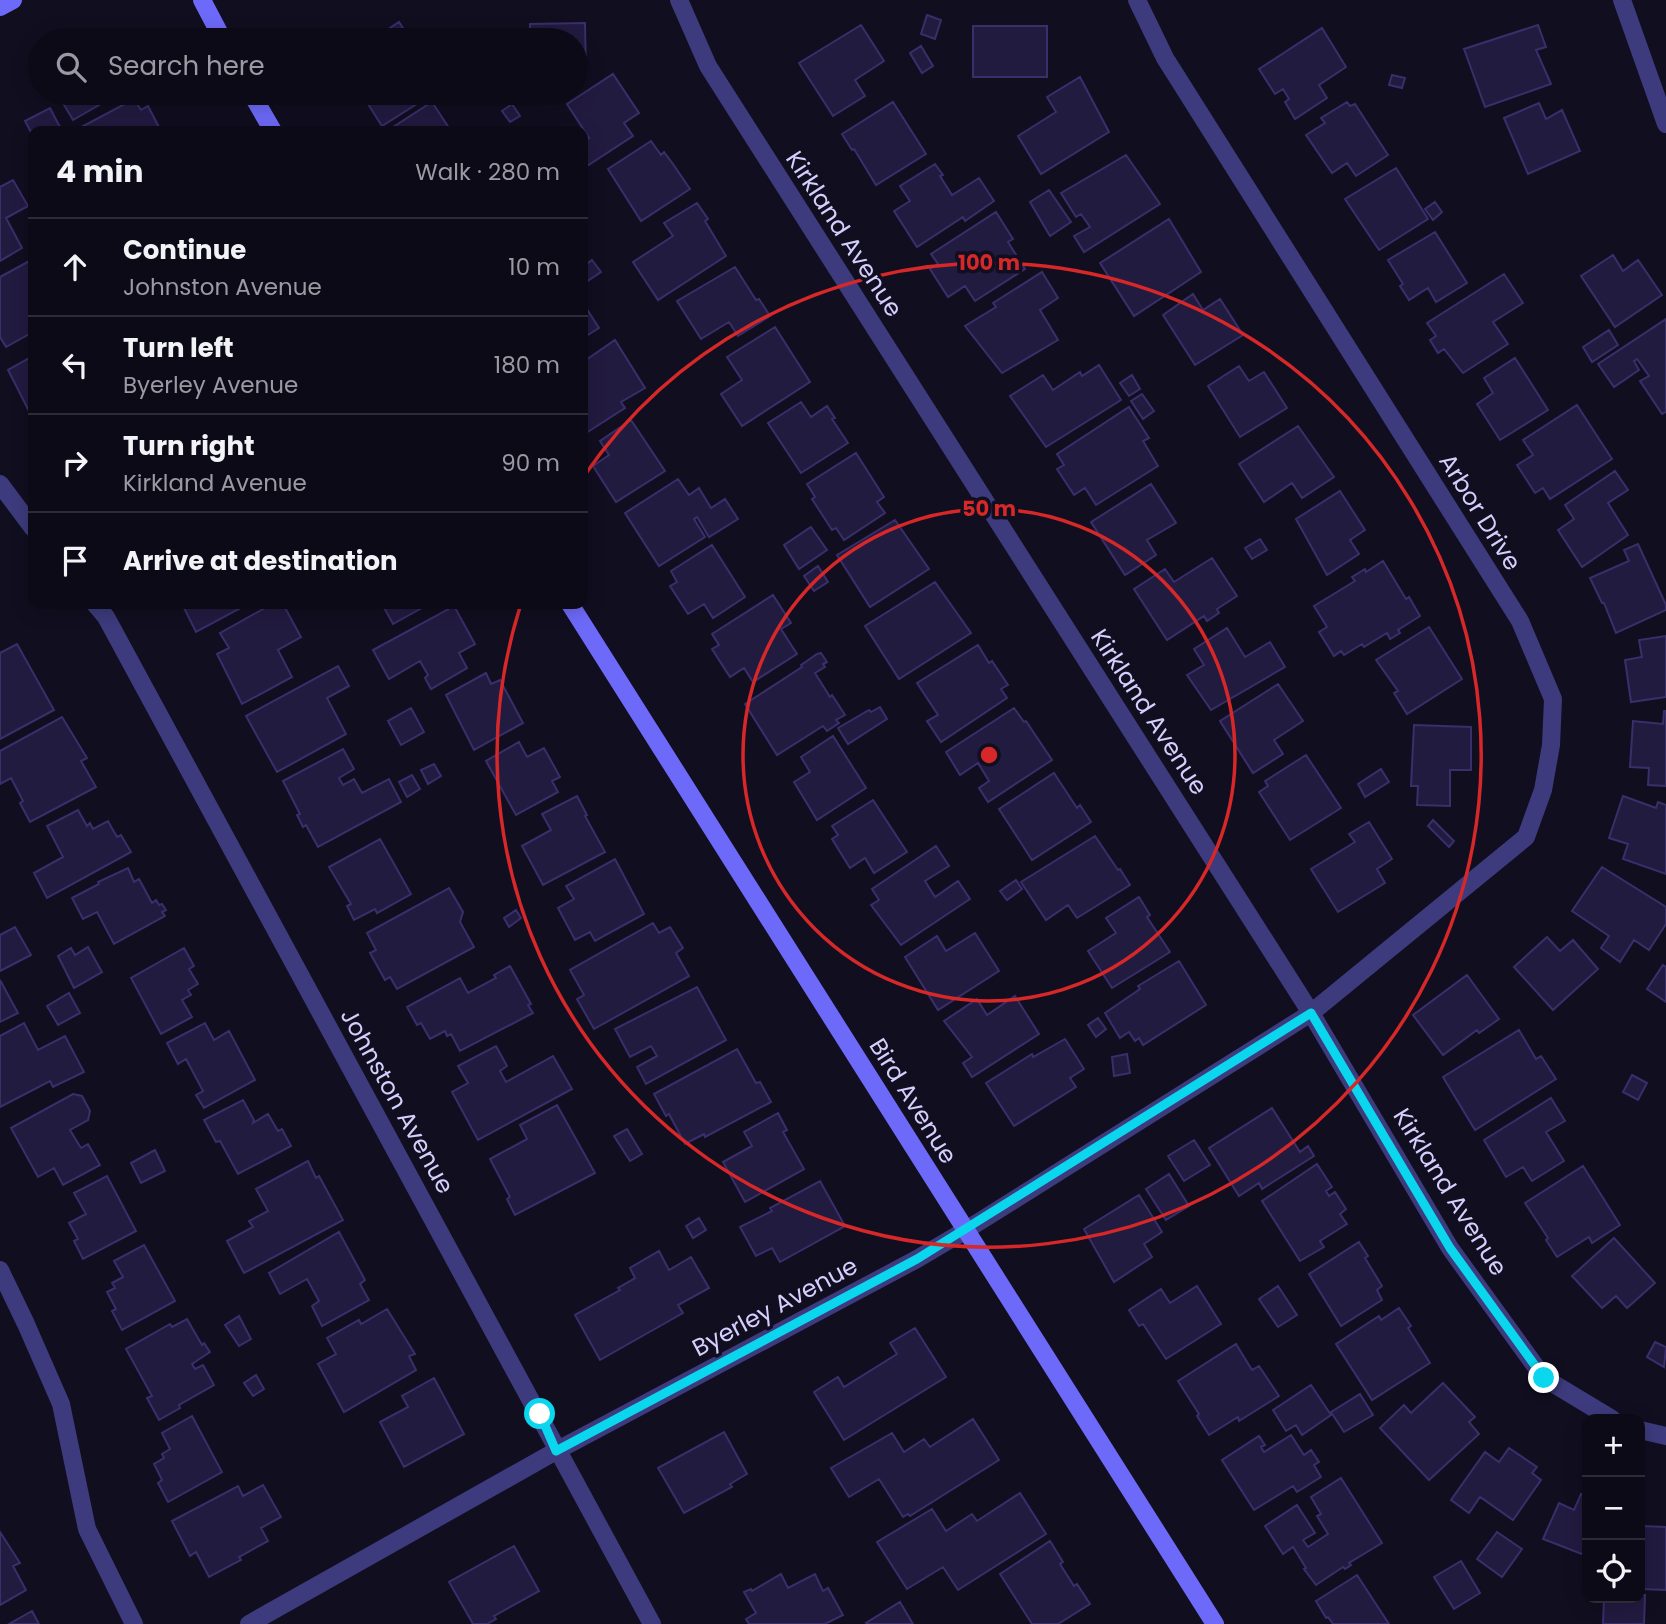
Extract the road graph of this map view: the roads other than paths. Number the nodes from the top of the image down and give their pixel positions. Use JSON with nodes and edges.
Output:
{"nodes":[{"id":1,"x":13,"y":0,"type":"edge"},
{"id":2,"x":202,"y":0,"type":"edge"},
{"id":3,"x":679,"y":0,"type":"edge"},
{"id":4,"x":1137,"y":0,"type":"edge"},
{"id":5,"x":1622,"y":0,"type":"edge"},
{"id":6,"x":0,"y":7,"type":"edge"},
{"id":7,"x":217,"y":28,"type":"edge"},
{"id":8,"x":258,"y":105,"type":"edge"},
{"id":9,"x":1666,"y":124,"type":"edge"},
{"id":10,"x":270,"y":126,"type":"edge"},
{"id":11,"x":0,"y":484,"type":"edge"},
{"id":12,"x":28,"y":521,"type":"edge"},
{"id":13,"x":99,"y":609,"type":"edge"},
{"id":14,"x":573,"y":609,"type":"edge"},
{"id":15,"x":1311,"y":1013,"type":"junction"},
{"id":16,"x":966,"y":1230,"type":"junction"},
{"id":17,"x":0,"y":1270,"type":"edge"},
{"id":18,"x":1604,"y":1414,"type":"edge"},
{"id":19,"x":1645,"y":1431,"type":"edge"},
{"id":20,"x":1666,"y":1436,"type":"edge"},
{"id":21,"x":556,"y":1451,"type":"junction"},
{"id":22,"x":134,"y":1624,"type":"edge"},
{"id":23,"x":249,"y":1624,"type":"edge"},
{"id":24,"x":652,"y":1624,"type":"edge"},
{"id":25,"x":1215,"y":1624,"type":"edge"}],
"edges":[{"from":1,"to":6,"type":"street"},
{"from":2,"to":7,"type":"street"},
{"from":3,"to":15,"type":"street","name":"Kirkland Avenue"},
{"from":4,"to":15,"type":"street","name":"Arbor Drive"},
{"from":5,"to":9,"type":"street"},
{"from":8,"to":10,"type":"street"},
{"from":11,"to":12,"type":"street"},
{"from":13,"to":21,"type":"street","name":"Johnston Avenue"},
{"from":14,"to":16,"type":"street","name":"Bird Avenue"},
{"from":15,"to":16,"type":"street","name":"Byerley Avenue"},
{"from":15,"to":18,"type":"street","name":"Kirkland Avenue"},
{"from":16,"to":21,"type":"street","name":"Byerley Avenue"},
{"from":16,"to":25,"type":"street","name":"Bird Avenue"},
{"from":17,"to":22,"type":"street"},
{"from":19,"to":20,"type":"street"},
{"from":21,"to":23,"type":"street","name":"Byerley Avenue"},
{"from":21,"to":24,"type":"street","name":"Johnston Avenue"}]}
